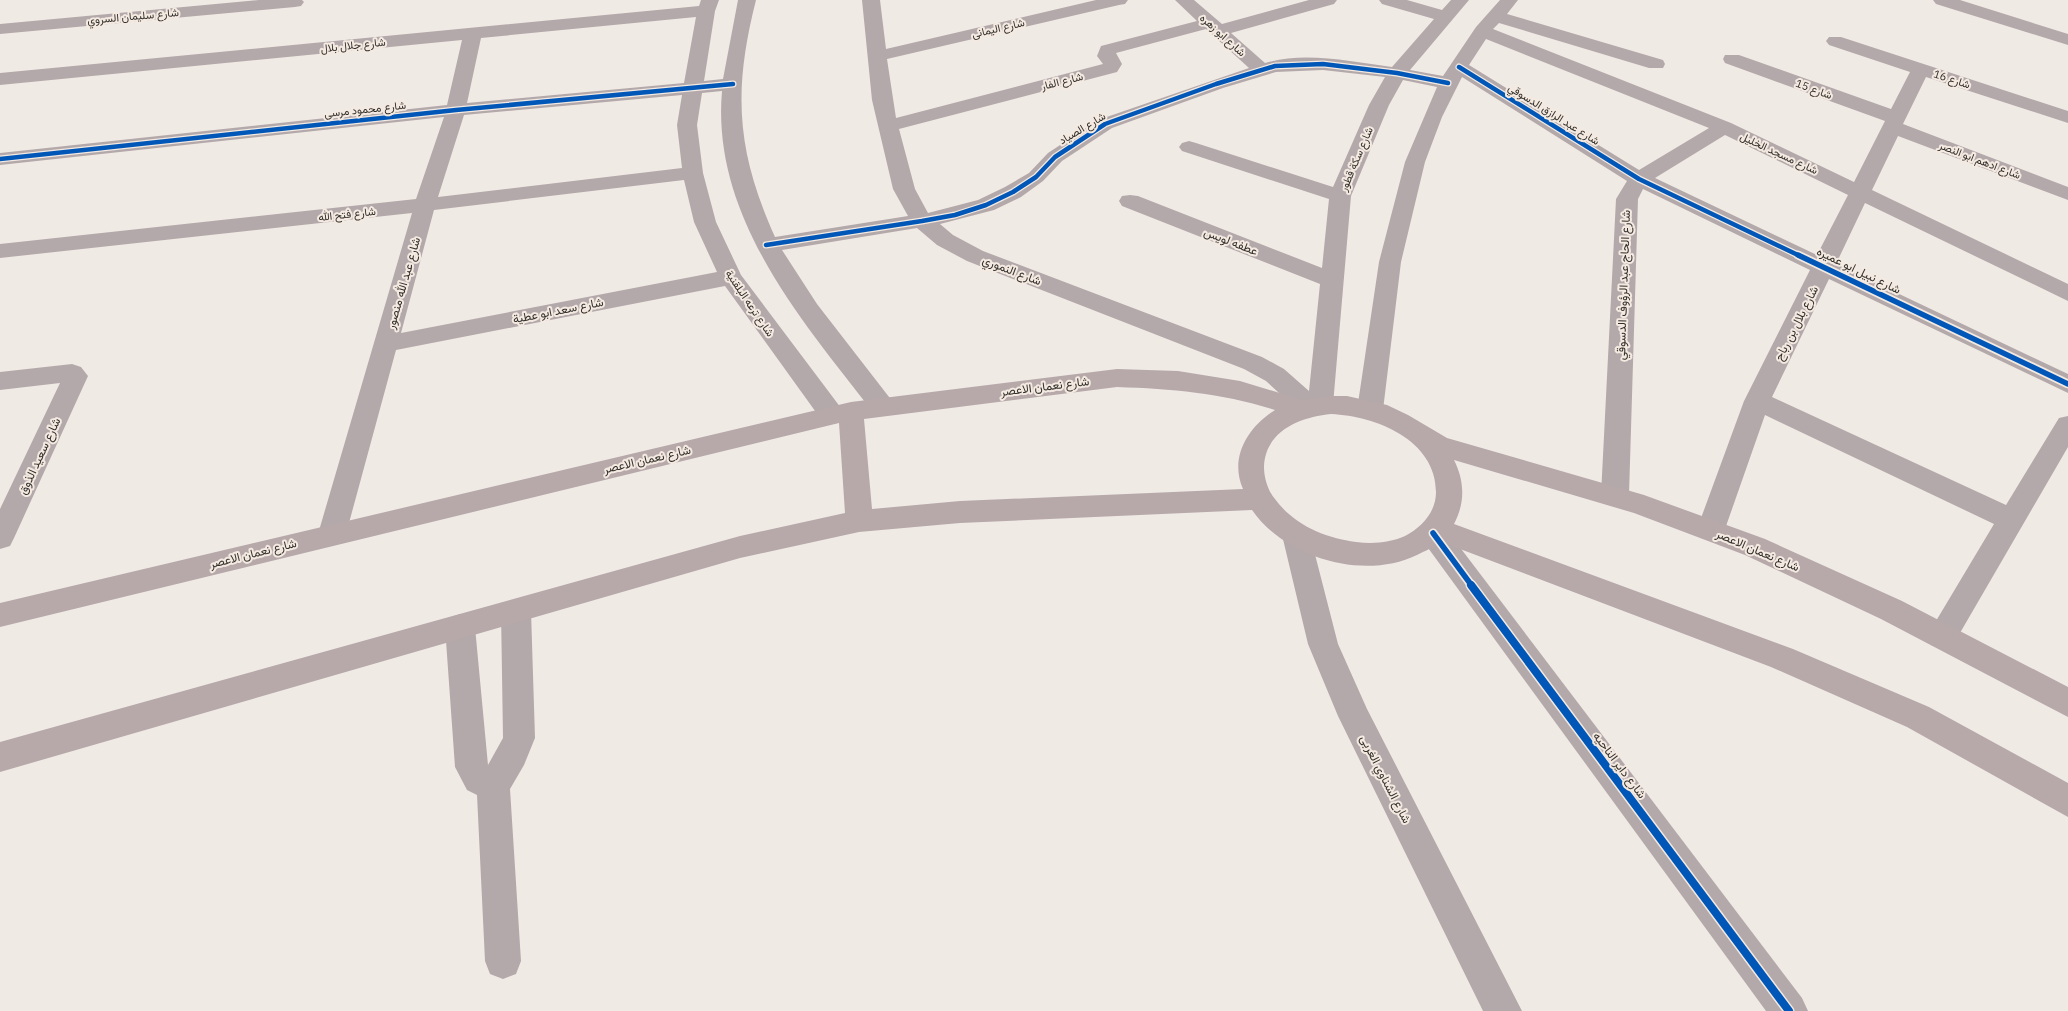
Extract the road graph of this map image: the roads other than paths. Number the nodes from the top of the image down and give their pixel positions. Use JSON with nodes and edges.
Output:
{"nodes":[{"id":1,"x":746,"y":0,"type":"edge"},
{"id":2,"x":871,"y":0,"type":"edge"},
{"id":3,"x":1119,"y":0,"type":"edge"},
{"id":4,"x":1184,"y":0,"type":"edge"},
{"id":5,"x":1328,"y":0,"type":"edge"},
{"id":6,"x":1388,"y":0,"type":"edge"},
{"id":7,"x":1460,"y":0,"type":"edge"},
{"id":8,"x":1942,"y":0,"type":"edge"},
{"id":9,"x":295,"y":2,"type":"dead end"},
{"id":10,"x":708,"y":6,"type":"edge"},
{"id":11,"x":1444,"y":16,"type":"junction"},
{"id":12,"x":1496,"y":16,"type":"edge"},
{"id":13,"x":1214,"y":27,"type":"junction"},
{"id":14,"x":0,"y":29,"type":"edge"},
{"id":15,"x":473,"y":33,"type":"junction"},
{"id":16,"x":2068,"y":40,"type":"edge"},
{"id":17,"x":1835,"y":41,"type":"dead end"},
{"id":18,"x":878,"y":56,"type":"junction"},
{"id":19,"x":1732,"y":59,"type":"dead end"},
{"id":20,"x":1656,"y":64,"type":"dead end"},
{"id":21,"x":1921,"y":68,"type":"junction"},
{"id":22,"x":1261,"y":70,"type":"junction"},
{"id":23,"x":1396,"y":73,"type":"junction"},
{"id":24,"x":1454,"y":75,"type":"junction"},
{"id":25,"x":990,"y":78,"type":"dead end"},
{"id":26,"x":0,"y":79,"type":"edge"},
{"id":27,"x":733,"y":84,"type":"junction"},
{"id":28,"x":692,"y":88,"type":"junction"},
{"id":29,"x":1002,"y":96,"type":"junction"},
{"id":30,"x":456,"y":110,"type":"junction"},
{"id":31,"x":2068,"y":118,"type":"edge"},
{"id":32,"x":1894,"y":123,"type":"junction"},
{"id":33,"x":889,"y":126,"type":"junction"},
{"id":34,"x":1724,"y":127,"type":"junction"},
{"id":35,"x":1189,"y":147,"type":"dead end"},
{"id":36,"x":0,"y":159,"type":"edge"},
{"id":37,"x":693,"y":172,"type":"junction"},
{"id":38,"x":1640,"y":179,"type":"junction"},
{"id":39,"x":1860,"y":192,"type":"junction"},
{"id":40,"x":2068,"y":194,"type":"edge"},
{"id":41,"x":1340,"y":196,"type":"junction"},
{"id":42,"x":1130,"y":201,"type":"dead end"},
{"id":43,"x":425,"y":205,"type":"junction"},
{"id":44,"x":922,"y":222,"type":"junction"},
{"id":45,"x":766,"y":245,"type":"junction"},
{"id":46,"x":0,"y":251,"type":"edge"},
{"id":47,"x":1825,"y":266,"type":"junction"},
{"id":48,"x":731,"y":277,"type":"junction"},
{"id":49,"x":1332,"y":280,"type":"junction"},
{"id":50,"x":2068,"y":293,"type":"edge"},
{"id":51,"x":386,"y":344,"type":"junction"},
{"id":52,"x":0,"y":381,"type":"edge"},
{"id":53,"x":2068,"y":384,"type":"edge"},
{"id":54,"x":1757,"y":402,"type":"junction"},
{"id":55,"x":883,"y":406,"type":"junction"},
{"id":56,"x":1311,"y":407,"type":"junction"},
{"id":57,"x":1370,"y":410,"type":"junction"},
{"id":58,"x":841,"y":413,"type":"junction"},
{"id":59,"x":2068,"y":426,"type":"edge"},
{"id":60,"x":1429,"y":443,"type":"junction"},
{"id":61,"x":1615,"y":495,"type":"junction"},
{"id":62,"x":1260,"y":499,"type":"junction"},
{"id":63,"x":2011,"y":520,"type":"junction"},
{"id":64,"x":859,"y":521,"type":"junction"},
{"id":65,"x":1711,"y":530,"type":"junction"},
{"id":66,"x":1435,"y":531,"type":"junction"},
{"id":67,"x":332,"y":534,"type":"junction"},
{"id":68,"x":1296,"y":535,"type":"junction"},
{"id":69,"x":0,"y":538,"type":"edge"},
{"id":70,"x":516,"y":611,"type":"junction"},
{"id":71,"x":0,"y":614,"type":"edge"},
{"id":72,"x":460,"y":627,"type":"junction"},
{"id":73,"x":1942,"y":636,"type":"junction"},
{"id":74,"x":2068,"y":703,"type":"edge"},
{"id":75,"x":0,"y":757,"type":"edge"},
{"id":76,"x":493,"y":787,"type":"junction"},
{"id":77,"x":2068,"y":800,"type":"edge"},
{"id":78,"x":503,"y":961,"type":"dead end"},
{"id":79,"x":1503,"y":1011,"type":"edge"},
{"id":80,"x":1789,"y":1011,"type":"edge"}],
"edges":[{"from":1,"to":27,"type":"street"},
{"from":2,"to":18,"type":"street","name":"شارع النموري"},
{"from":3,"to":18,"type":"street","name":"شارع اليمانى"},
{"from":4,"to":13,"type":"street","name":"شارع ابو زهره"},
{"from":5,"to":13,"type":"street","name":"شارع الفار"},
{"from":6,"to":11,"type":"street"},
{"from":7,"to":11,"type":"street","name":"شارع سكة قطور"},
{"from":8,"to":16,"type":"street"},
{"from":9,"to":14,"type":"street","name":"شارع سليمان السروي"},
{"from":10,"to":15,"type":"street","name":"شارع جلال بلال"},
{"from":10,"to":28,"type":"street","name":"شارع ترعه البلقنية"},
{"from":11,"to":23,"type":"street","name":"شارع سكة قطور"},
{"from":12,"to":20,"type":"street"},
{"from":12,"to":24,"type":"street"},
{"from":12,"to":34,"type":"street","name":"شارع مسجد الخليل"},
{"from":13,"to":22,"type":"street","name":"شارع ابو زهره"},
{"from":13,"to":29,"type":"street","name":"شارع الفار"},
{"from":15,"to":26,"type":"street","name":"شارع جلال بلال"},
{"from":15,"to":30,"type":"street","name":"شارع عبد الله منصور"},
{"from":17,"to":21,"type":"street","name":"شارع 16"},
{"from":18,"to":33,"type":"street","name":"شارع النموري"},
{"from":19,"to":32,"type":"street","name":"شارع 15"},
{"from":21,"to":31,"type":"street","name":"شارع 16"},
{"from":21,"to":32,"type":"street","name":"شارع بلال بن رباح"},
{"from":22,"to":23,"type":"street","name":"شارع الصياد"},
{"from":22,"to":44,"type":"street","name":"شارع الصياد"},
{"from":23,"to":24,"type":"street","name":"شارع الصياد"},
{"from":23,"to":41,"type":"street","name":"شارع سكة قطور"},
{"from":24,"to":38,"type":"street","name":"شارع عبد الرازق الدسوقي"},
{"from":24,"to":57,"type":"street"},
{"from":25,"to":29,"type":"street"},
{"from":27,"to":28,"type":"street","name":"شارع محمود مرسى"},
{"from":27,"to":45,"type":"street"},
{"from":28,"to":30,"type":"street","name":"شارع محمود مرسى"},
{"from":28,"to":37,"type":"street","name":"شارع ترعه البلقنية"},
{"from":29,"to":33,"type":"street","name":"شارع الفار"},
{"from":30,"to":36,"type":"street","name":"شارع محمود مرسى"},
{"from":30,"to":43,"type":"street","name":"شارع عبد الله منصور"},
{"from":32,"to":39,"type":"street","name":"شارع بلال بن رباح"},
{"from":32,"to":40,"type":"street","name":"شارع ادهم ابو النصر"},
{"from":33,"to":44,"type":"street","name":"شارع النموري"},
{"from":34,"to":38,"type":"street","name":"شارع الحاج عبد الرؤوف الدسوقي"},
{"from":34,"to":39,"type":"street","name":"شارع مسجد الخليل"},
{"from":35,"to":41,"type":"street"},
{"from":37,"to":43,"type":"street","name":"شارع فتح الله"},
{"from":37,"to":48,"type":"street","name":"شارع ترعه البلقنية"},
{"from":38,"to":47,"type":"street","name":"شارع نبيل ابو عميره"},
{"from":38,"to":61,"type":"street","name":"شارع الحاج عبد الرؤوف الدسوقي"},
{"from":39,"to":47,"type":"street","name":"شارع بلال بن رباح"},
{"from":39,"to":50,"type":"street","name":"شارع مسجد الخليل"},
{"from":41,"to":49,"type":"street","name":"شارع سكة قطور"},
{"from":42,"to":49,"type":"street","name":"عطفه لويس"},
{"from":43,"to":46,"type":"street","name":"شارع فتح الله"},
{"from":43,"to":51,"type":"street","name":"شارع عبد الله منصور"},
{"from":44,"to":45,"type":"street","name":"شارع الصياد"},
{"from":44,"to":56,"type":"street","name":"شارع النموري"},
{"from":45,"to":55,"type":"street"},
{"from":47,"to":53,"type":"street","name":"شارع نبيل ابو عميره"},
{"from":47,"to":54,"type":"street","name":"شارع بلال بن رباح"},
{"from":48,"to":51,"type":"street","name":"شارع سعد ابو عطية"},
{"from":48,"to":58,"type":"street","name":"شارع ترعه البلقنية"},
{"from":49,"to":56,"type":"street","name":"شارع سكة قطور"},
{"from":51,"to":67,"type":"street","name":"شارع عبد الله منصور"},
{"from":52,"to":69,"type":"street","name":"شارع سعيد الذوق"},
{"from":54,"to":63,"type":"street"},
{"from":54,"to":65,"type":"street","name":"شارع بلال بن رباح"},
{"from":55,"to":56,"type":"main road","name":"شارع نعمان الاعصر"},
{"from":55,"to":58,"type":"main road","name":"شارع نعمان الاعصر"},
{"from":56,"to":57,"type":"main road"},
{"from":56,"to":62,"type":"main road"},
{"from":57,"to":60,"type":"main road"},
{"from":58,"to":64,"type":"main road"},
{"from":58,"to":67,"type":"main road","name":"شارع نعمان الاعصر"},
{"from":59,"to":63,"type":"street"},
{"from":60,"to":61,"type":"main road","name":"شارع نعمان الاعصر"},
{"from":60,"to":66,"type":"main road"},
{"from":61,"to":65,"type":"main road","name":"شارع نعمان الاعصر"},
{"from":62,"to":64,"type":"main road"},
{"from":62,"to":68,"type":"main road"},
{"from":63,"to":73,"type":"street"},
{"from":64,"to":70,"type":"main road"},
{"from":65,"to":73,"type":"main road","name":"شارع نعمان الاعصر"},
{"from":66,"to":68,"type":"main road"},
{"from":66,"to":77,"type":"main road"},
{"from":66,"to":80,"type":"street","name":"شارع داير الناحيه"},
{"from":67,"to":71,"type":"main road","name":"شارع نعمان الاعصر"},
{"from":68,"to":79,"type":"street","name":"شارع الشناوي الغربى"},
{"from":70,"to":72,"type":"main road"},
{"from":70,"to":76,"type":"street"},
{"from":72,"to":75,"type":"main road"},
{"from":72,"to":76,"type":"street"},
{"from":73,"to":74,"type":"main road","name":"شارع نعمان الاعصر"},
{"from":76,"to":78,"type":"street"}]}
